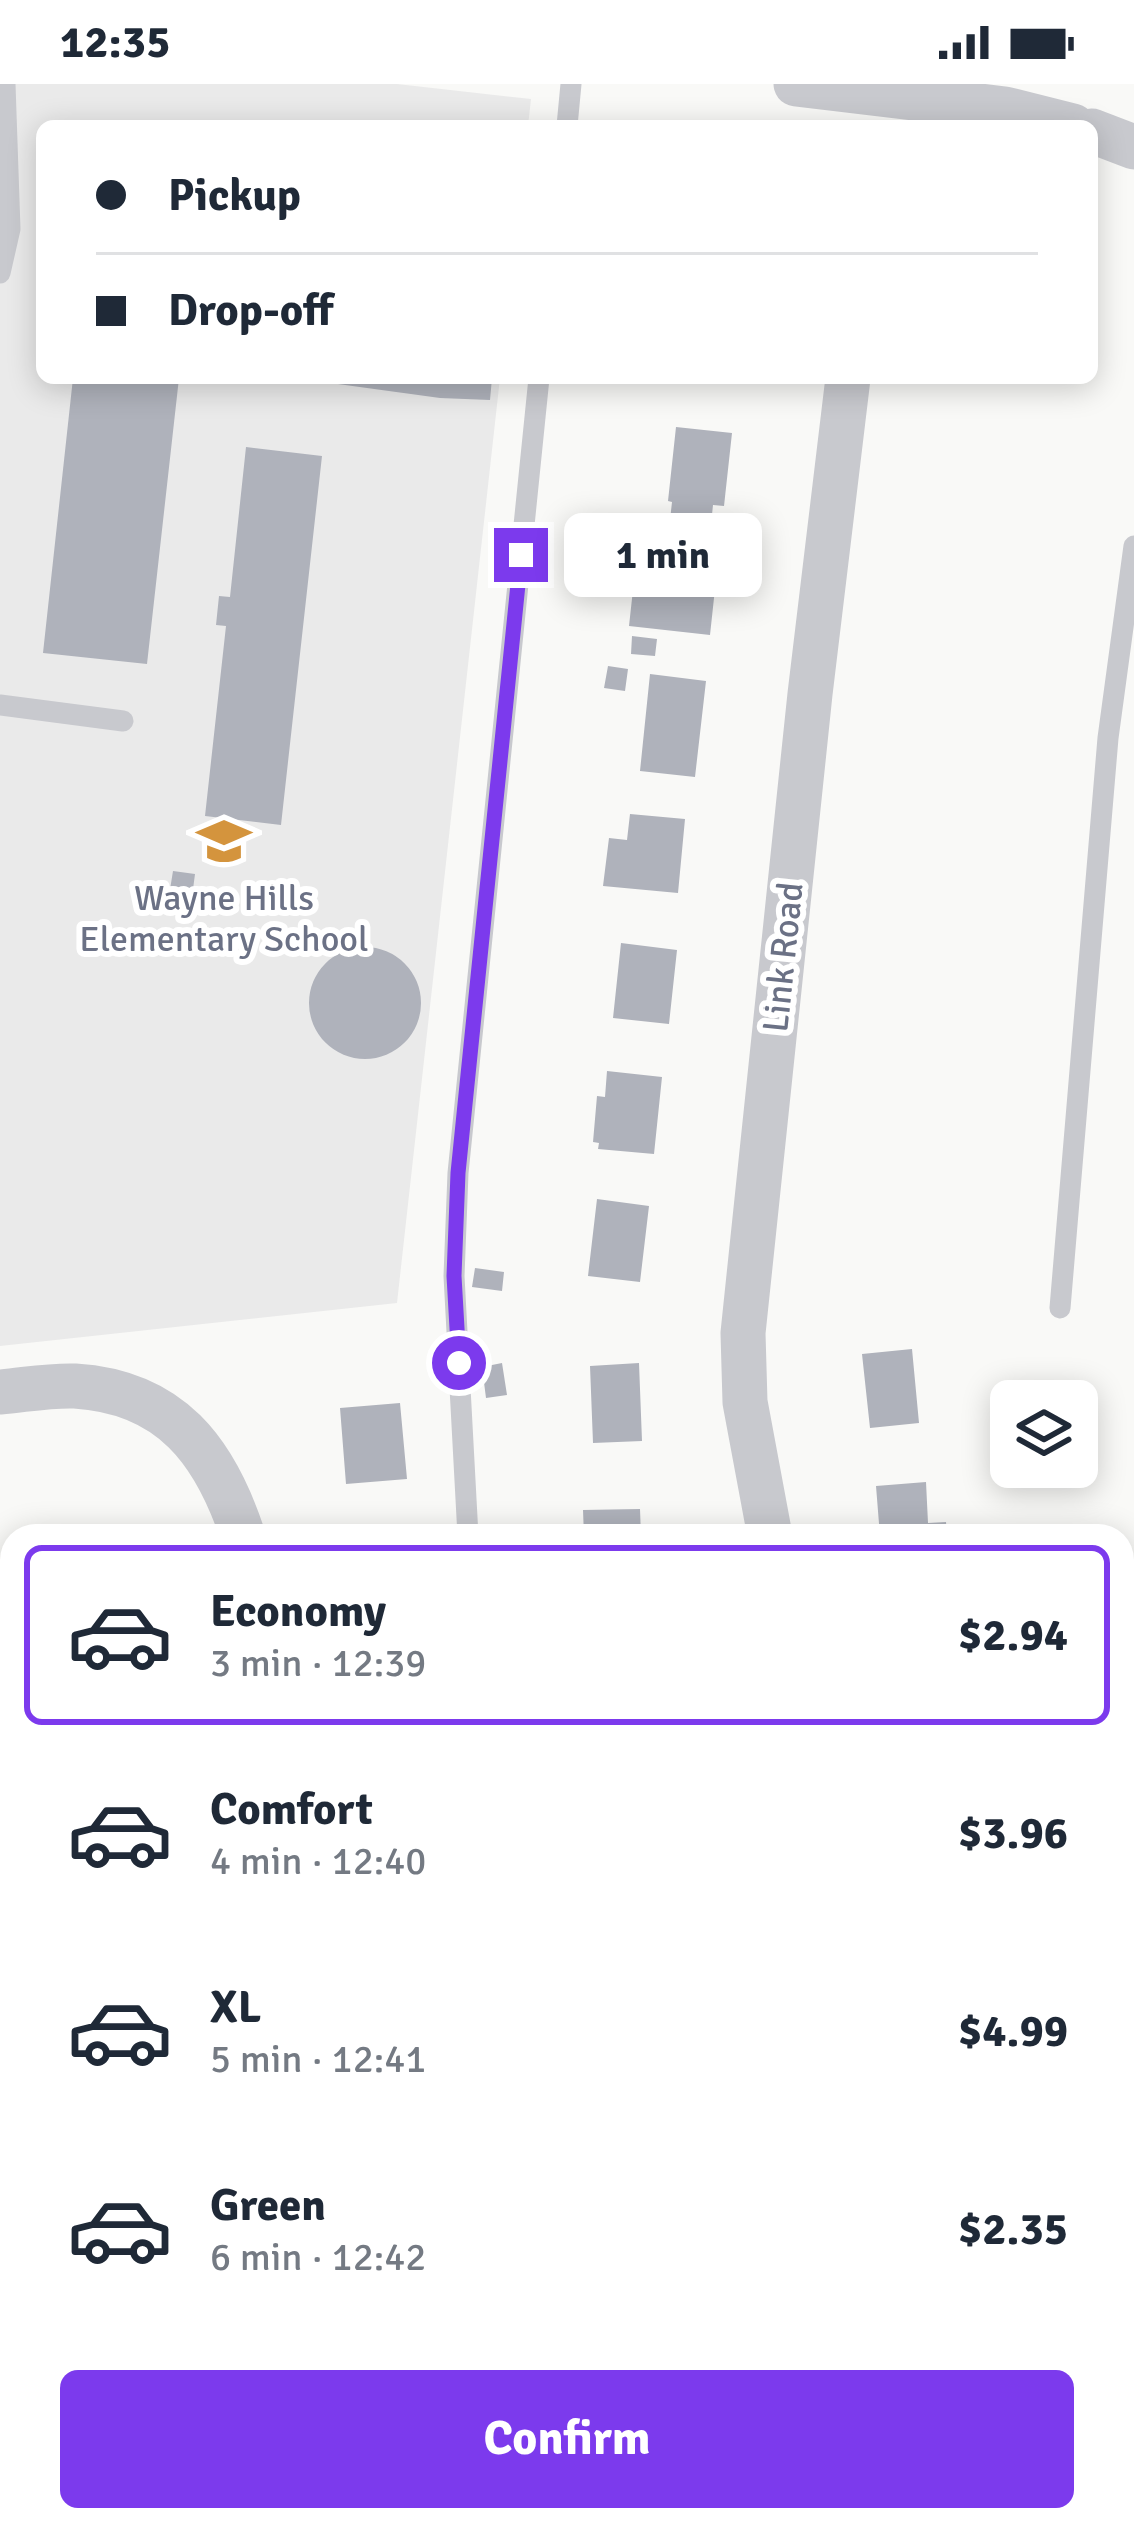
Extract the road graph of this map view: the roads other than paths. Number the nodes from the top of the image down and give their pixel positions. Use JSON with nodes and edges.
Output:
{"nodes":[{"id":1,"x":5,"y":84,"type":"edge"},
{"id":2,"x":571,"y":84,"type":"edge"},
{"id":3,"x":796,"y":84,"type":"edge"},
{"id":4,"x":877,"y":102,"type":"edge"},
{"id":5,"x":568,"y":120,"type":"edge"},
{"id":6,"x":1048,"y":120,"type":"edge"},
{"id":7,"x":1098,"y":133,"type":"edge"},
{"id":8,"x":1134,"y":147,"type":"edge"},
{"id":9,"x":0,"y":274,"type":"edge"},
{"id":10,"x":538,"y":384,"type":"edge"},
{"id":11,"x":847,"y":384,"type":"edge"},
{"id":12,"x":1134,"y":546,"type":"edge"},
{"id":13,"x":0,"y":705,"type":"edge"},
{"id":14,"x":123,"y":721,"type":"dead end"},
{"id":15,"x":1060,"y":1308,"type":"dead end"},
{"id":16,"x":0,"y":1392,"type":"edge"},
{"id":17,"x":239,"y":1524,"type":"edge"},
{"id":18,"x":467,"y":1524,"type":"edge"},
{"id":19,"x":768,"y":1524,"type":"edge"}],
"edges":[{"from":1,"to":9,"type":"lane"},
{"from":2,"to":5,"type":"lane"},
{"from":3,"to":4,"type":"street"},
{"from":4,"to":6,"type":"street"},
{"from":7,"to":8,"type":"street"},
{"from":10,"to":18,"type":"lane"},
{"from":11,"to":19,"type":"street","name":"Link Road"},
{"from":12,"to":15,"type":"lane"},
{"from":13,"to":14,"type":"lane"},
{"from":16,"to":17,"type":"street"}]}
